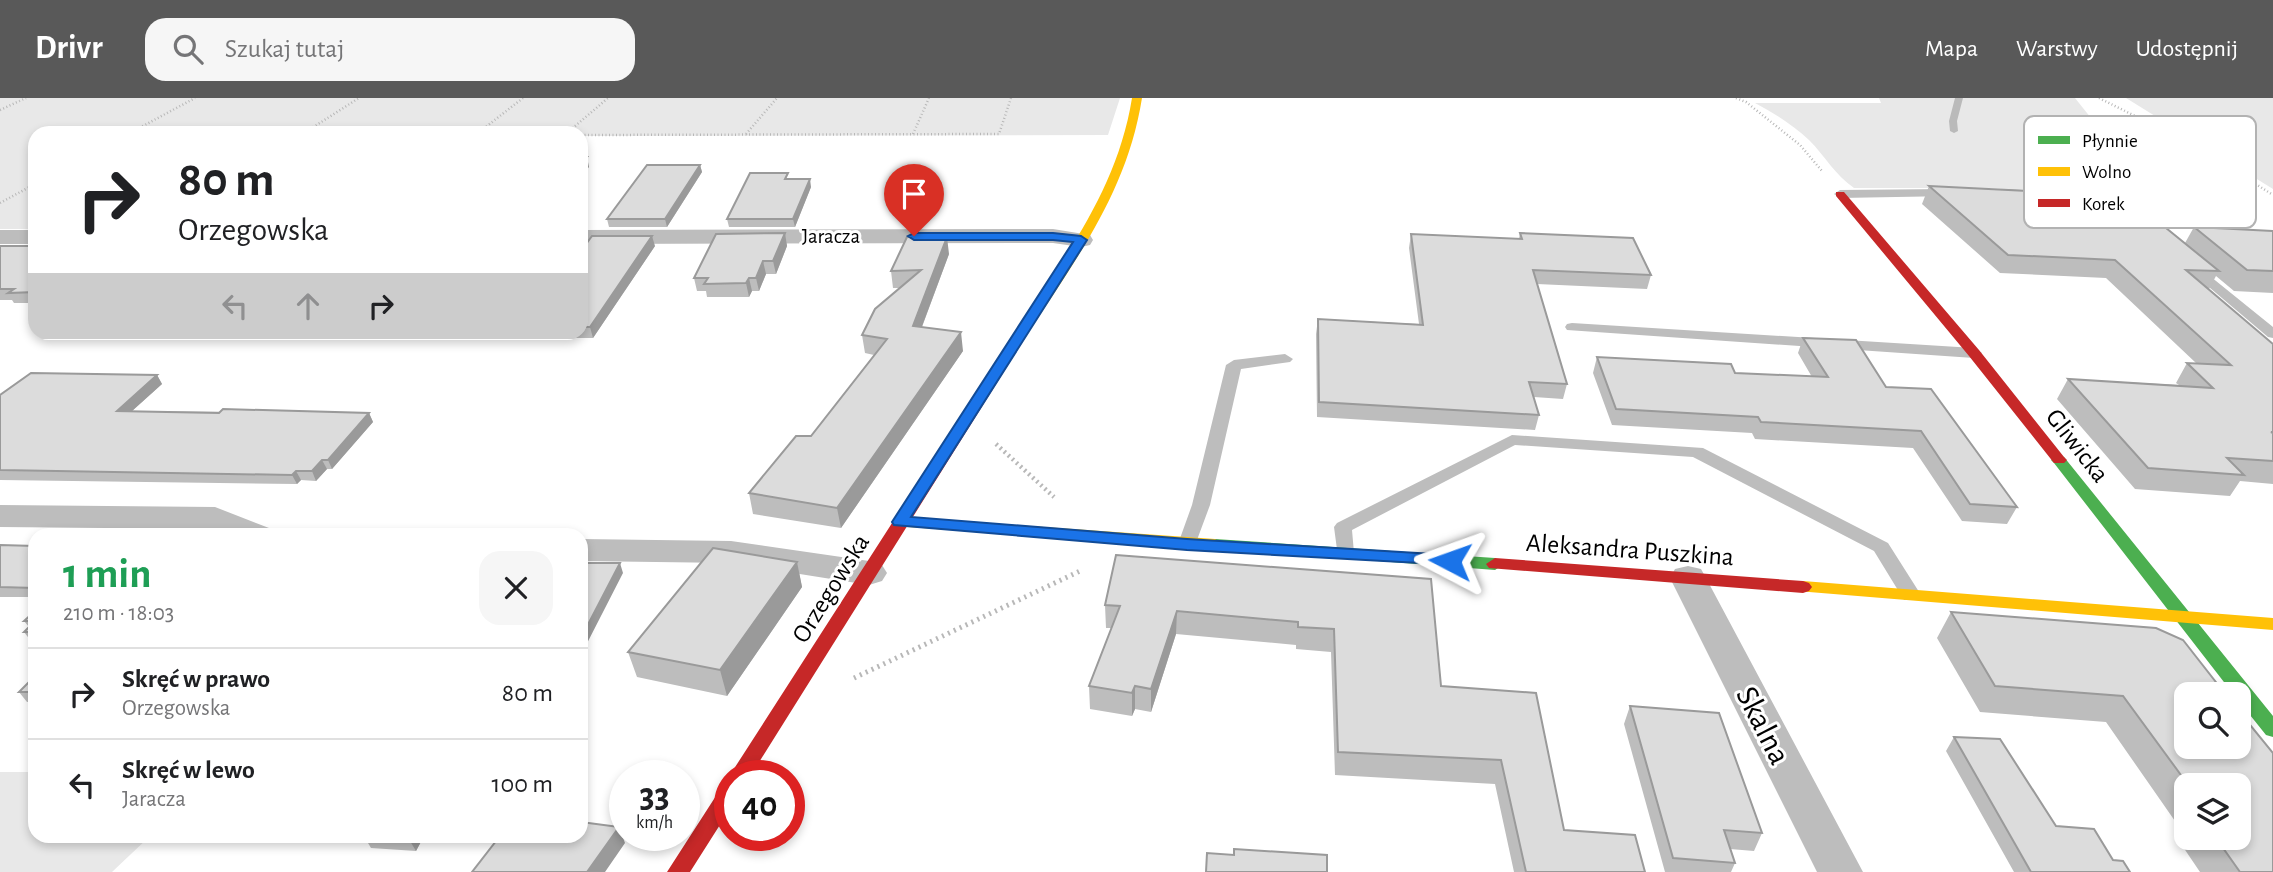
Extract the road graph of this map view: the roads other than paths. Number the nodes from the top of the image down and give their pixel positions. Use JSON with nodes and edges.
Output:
{"nodes":[{"id":1,"x":1137,"y":98,"type":"edge"},
{"id":2,"x":1965,"y":193,"type":"edge"},
{"id":3,"x":1992,"y":193,"type":"edge"},
{"id":4,"x":1840,"y":194,"type":"joint"},
{"id":5,"x":2024,"y":195,"type":"edge"},
{"id":6,"x":2147,"y":228,"type":"edge"},
{"id":7,"x":0,"y":237,"type":"edge"},
{"id":8,"x":28,"y":237,"type":"edge"},
{"id":9,"x":588,"y":237,"type":"edge"},
{"id":10,"x":1081,"y":240,"type":"junction"},
{"id":11,"x":1572,"y":327,"type":"dead end"},
{"id":12,"x":2273,"y":334,"type":"edge"},
{"id":13,"x":1974,"y":352,"type":"junction"},
{"id":14,"x":1285,"y":359,"type":"dead end"},
{"id":15,"x":0,"y":516,"type":"edge"},
{"id":16,"x":900,"y":522,"type":"junction"},
{"id":17,"x":238,"y":528,"type":"edge"},
{"id":18,"x":1187,"y":544,"type":"junction"},
{"id":19,"x":588,"y":550,"type":"edge"},
{"id":20,"x":1345,"y":553,"type":"junction"},
{"id":21,"x":869,"y":573,"type":"junction"},
{"id":22,"x":1688,"y":578,"type":"junction"},
{"id":23,"x":1911,"y":595,"type":"junction"},
{"id":24,"x":2181,"y":617,"type":"junction"},
{"id":25,"x":2273,"y":624,"type":"edge"},
{"id":26,"x":2273,"y":730,"type":"edge"},
{"id":27,"x":750,"y":760,"type":"edge"},
{"id":28,"x":714,"y":816,"type":"edge"},
{"id":29,"x":678,"y":872,"type":"edge"},
{"id":30,"x":1840,"y":872,"type":"edge"}],
"edges":[{"from":1,"to":10,"type":"street","name":"Orzegowska"},
{"from":2,"to":4,"type":"lane"},
{"from":3,"to":5,"type":"lane"},
{"from":4,"to":13,"type":"street","name":"Gliwicka"},
{"from":6,"to":12,"type":"lane"},
{"from":7,"to":8,"type":"street"},
{"from":9,"to":10,"type":"street","name":"Jaracza"},
{"from":10,"to":16,"type":"street","name":"Orzegowska"},
{"from":11,"to":13,"type":"lane"},
{"from":13,"to":24,"type":"street","name":"Gliwicka"},
{"from":14,"to":18,"type":"lane"},
{"from":15,"to":17,"type":"street"},
{"from":16,"to":18,"type":"street","name":"Aleksandra Puszkina"},
{"from":16,"to":21,"type":"street","name":"Orzegowska"},
{"from":18,"to":20,"type":"street","name":"Aleksandra Puszkina"},
{"from":19,"to":21,"type":"street"},
{"from":20,"to":22,"type":"street","name":"Aleksandra Puszkina"},
{"from":20,"to":23,"type":"lane"},
{"from":21,"to":27,"type":"street","name":"Orzegowska"},
{"from":22,"to":23,"type":"street","name":"Aleksandra Puszkina"},
{"from":22,"to":30,"type":"street","name":"Skalna"},
{"from":23,"to":24,"type":"street","name":"Aleksandra Puszkina"},
{"from":24,"to":25,"type":"street","name":"Aleksandra Puszkina"},
{"from":24,"to":26,"type":"street","name":"Gliwicka"},
{"from":28,"to":29,"type":"street"}]}
